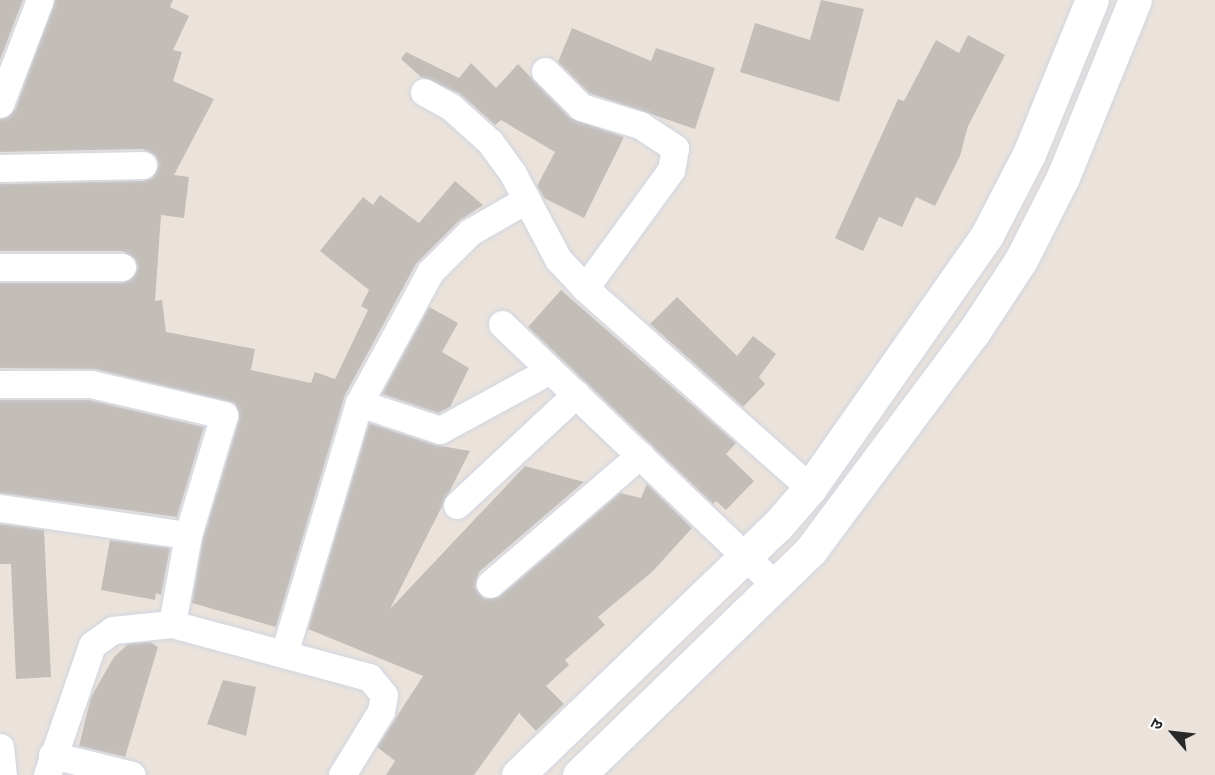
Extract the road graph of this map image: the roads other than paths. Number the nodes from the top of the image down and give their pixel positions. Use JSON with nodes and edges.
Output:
{"nodes":[{"id":1,"x":40,"y":0,"type":"edge"},
{"id":2,"x":1092,"y":0,"type":"edge"},
{"id":3,"x":1135,"y":0,"type":"edge"},
{"id":4,"x":545,"y":71,"type":"dead end"},
{"id":5,"x":424,"y":92,"type":"dead end"},
{"id":6,"x":0,"y":104,"type":"edge"},
{"id":7,"x":143,"y":165,"type":"dead end"},
{"id":8,"x":0,"y":168,"type":"edge"},
{"id":9,"x":524,"y":201,"type":"junction"},
{"id":10,"x":0,"y":267,"type":"edge"},
{"id":11,"x":122,"y":267,"type":"dead end"},
{"id":12,"x":585,"y":288,"type":"junction"},
{"id":13,"x":502,"y":324,"type":"dead end"},
{"id":14,"x":550,"y":370,"type":"junction"},
{"id":15,"x":0,"y":384,"type":"edge"},
{"id":16,"x":576,"y":394,"type":"junction"},
{"id":17,"x":359,"y":403,"type":"junction"},
{"id":18,"x":640,"y":455,"type":"junction"},
{"id":19,"x":810,"y":488,"type":"junction"},
{"id":20,"x":457,"y":505,"type":"dead end"},
{"id":21,"x":0,"y":508,"type":"edge"},
{"id":22,"x":188,"y":535,"type":"junction"},
{"id":23,"x":746,"y":557,"type":"junction"},
{"id":24,"x":490,"y":584,"type":"dead end"},
{"id":25,"x":775,"y":585,"type":"junction"},
{"id":26,"x":172,"y":624,"type":"junction"},
{"id":27,"x":284,"y":654,"type":"junction"},
{"id":28,"x":0,"y":747,"type":"edge"},
{"id":29,"x":50,"y":765,"type":"edge"},
{"id":30,"x":3,"y":775,"type":"edge"},
{"id":31,"x":132,"y":775,"type":"edge"},
{"id":32,"x":342,"y":775,"type":"edge"},
{"id":33,"x":518,"y":775,"type":"edge"},
{"id":34,"x":579,"y":775,"type":"edge"}],
"edges":[{"from":1,"to":6,"type":"street"},
{"from":2,"to":19,"type":"street"},
{"from":3,"to":25,"type":"street"},
{"from":4,"to":12,"type":"street"},
{"from":5,"to":9,"type":"street"},
{"from":7,"to":8,"type":"street"},
{"from":9,"to":12,"type":"street"},
{"from":9,"to":17,"type":"street"},
{"from":10,"to":11,"type":"street"},
{"from":12,"to":19,"type":"street"},
{"from":13,"to":14,"type":"street"},
{"from":14,"to":16,"type":"street"},
{"from":14,"to":17,"type":"street"},
{"from":15,"to":22,"type":"street"},
{"from":16,"to":18,"type":"street"},
{"from":16,"to":20,"type":"street"},
{"from":17,"to":27,"type":"street"},
{"from":18,"to":23,"type":"street"},
{"from":18,"to":24,"type":"street"},
{"from":19,"to":23,"type":"street"},
{"from":21,"to":22,"type":"street"},
{"from":22,"to":26,"type":"street"},
{"from":23,"to":25,"type":"street"},
{"from":23,"to":33,"type":"street"},
{"from":25,"to":34,"type":"street"},
{"from":26,"to":27,"type":"street"},
{"from":26,"to":29,"type":"street"},
{"from":27,"to":32,"type":"street"},
{"from":28,"to":30,"type":"street"},
{"from":29,"to":31,"type":"street"}]}
